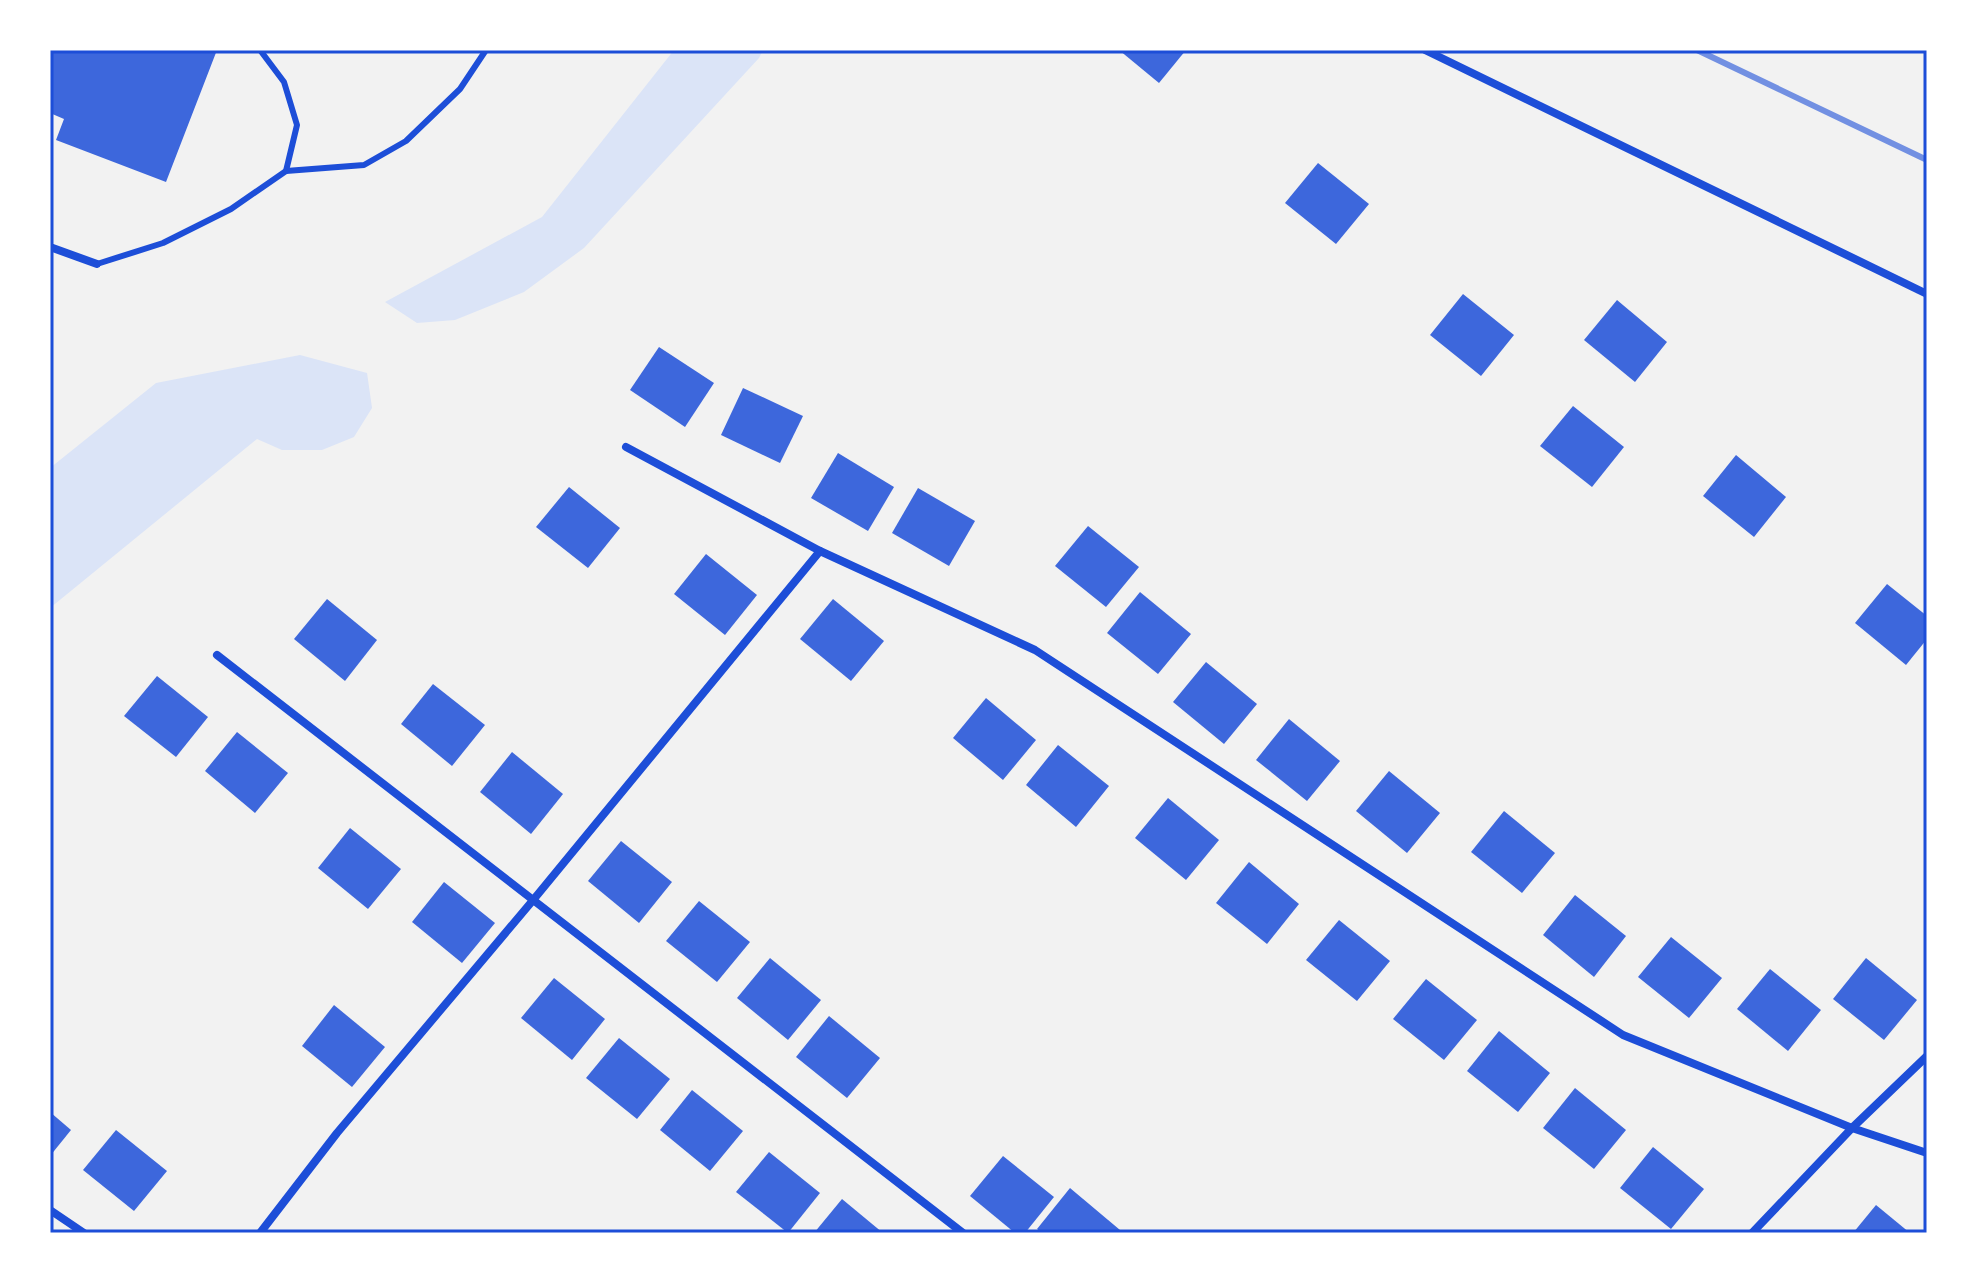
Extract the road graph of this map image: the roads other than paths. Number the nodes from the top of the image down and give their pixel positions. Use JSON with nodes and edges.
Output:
{"nodes":[{"id":1,"x":260,"y":50,"type":"edge"},
{"id":2,"x":486,"y":50,"type":"edge"},
{"id":3,"x":1425,"y":50,"type":"edge"},
{"id":4,"x":286,"y":171,"type":"junction"},
{"id":5,"x":50,"y":247,"type":"edge"},
{"id":6,"x":97,"y":264,"type":"joint"},
{"id":7,"x":1927,"y":294,"type":"edge"},
{"id":8,"x":626,"y":447,"type":"dead end"},
{"id":9,"x":820,"y":551,"type":"junction"},
{"id":10,"x":217,"y":655,"type":"dead end"},
{"id":11,"x":534,"y":899,"type":"junction"},
{"id":12,"x":1927,"y":1056,"type":"edge"},
{"id":13,"x":1852,"y":1128,"type":"junction"},
{"id":14,"x":1927,"y":1153,"type":"edge"},
{"id":15,"x":50,"y":1210,"type":"edge"},
{"id":16,"x":84,"y":1233,"type":"edge"},
{"id":17,"x":260,"y":1233,"type":"edge"},
{"id":18,"x":963,"y":1233,"type":"edge"},
{"id":19,"x":1752,"y":1233,"type":"edge"}],
"edges":[{"from":1,"to":4,"type":"lane"},
{"from":2,"to":4,"type":"lane"},
{"from":3,"to":7,"type":"street"},
{"from":4,"to":6,"type":"lane"},
{"from":5,"to":6,"type":"street"},
{"from":8,"to":9,"type":"street"},
{"from":9,"to":11,"type":"street"},
{"from":9,"to":13,"type":"street"},
{"from":10,"to":11,"type":"street"},
{"from":11,"to":17,"type":"street"},
{"from":11,"to":18,"type":"street"},
{"from":12,"to":13,"type":"street"},
{"from":13,"to":14,"type":"street"},
{"from":13,"to":19,"type":"street"},
{"from":15,"to":16,"type":"street"}]}
